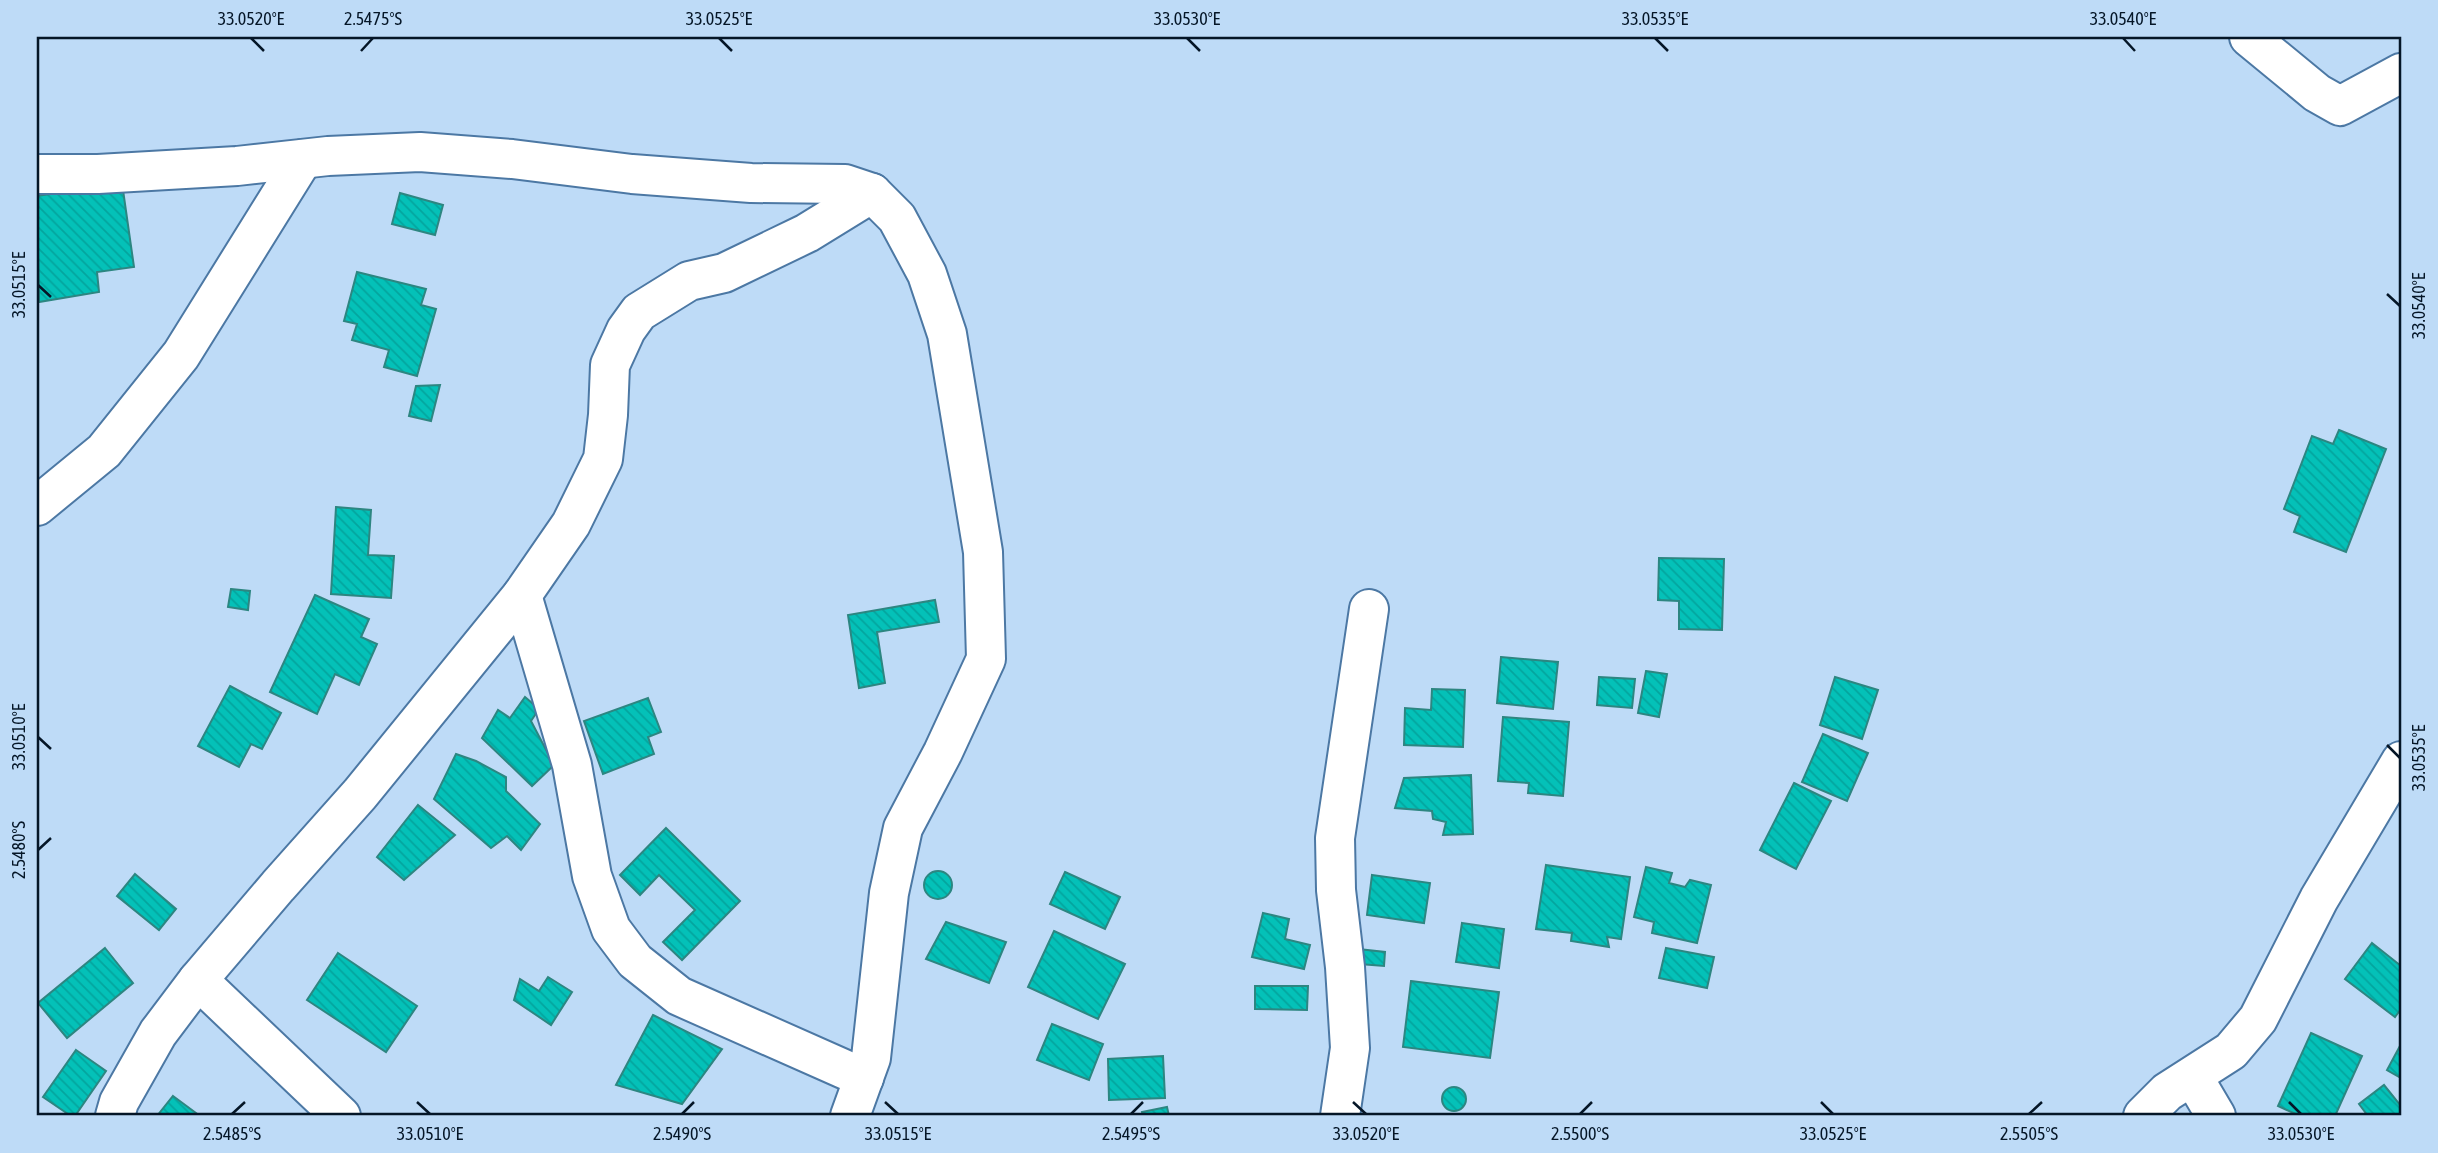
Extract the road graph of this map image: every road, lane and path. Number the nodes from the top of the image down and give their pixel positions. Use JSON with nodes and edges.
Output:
{"nodes":[{"id":1,"x":2249,"y":37,"type":"edge"},
{"id":2,"x":2401,"y":73,"type":"edge"},
{"id":3,"x":303,"y":159,"type":"junction"},
{"id":4,"x":37,"y":174,"type":"edge"},
{"id":5,"x":872,"y":193,"type":"junction"},
{"id":6,"x":37,"y":506,"type":"edge"},
{"id":7,"x":522,"y":595,"type":"junction"},
{"id":8,"x":1369,"y":609,"type":"dead end"},
{"id":9,"x":2401,"y":761,"type":"edge"},
{"id":10,"x":198,"y":981,"type":"junction"},
{"id":11,"x":2193,"y":1077,"type":"junction"},
{"id":12,"x":864,"y":1078,"type":"junction"},
{"id":13,"x":115,"y":1116,"type":"edge"},
{"id":14,"x":341,"y":1116,"type":"edge"},
{"id":15,"x":850,"y":1116,"type":"edge"},
{"id":16,"x":1340,"y":1116,"type":"edge"},
{"id":17,"x":2143,"y":1116,"type":"edge"},
{"id":18,"x":2216,"y":1116,"type":"edge"}],
"edges":[{"from":1,"to":2,"type":"street"},
{"from":3,"to":4,"type":"street"},
{"from":3,"to":5,"type":"street"},
{"from":3,"to":6,"type":"street"},
{"from":5,"to":7,"type":"street"},
{"from":5,"to":12,"type":"street"},
{"from":7,"to":10,"type":"street"},
{"from":7,"to":12,"type":"street"},
{"from":8,"to":16,"type":"street"},
{"from":9,"to":11,"type":"street"},
{"from":10,"to":13,"type":"street"},
{"from":10,"to":14,"type":"street"},
{"from":11,"to":17,"type":"street"},
{"from":11,"to":18,"type":"street"},
{"from":12,"to":15,"type":"street"}]}
